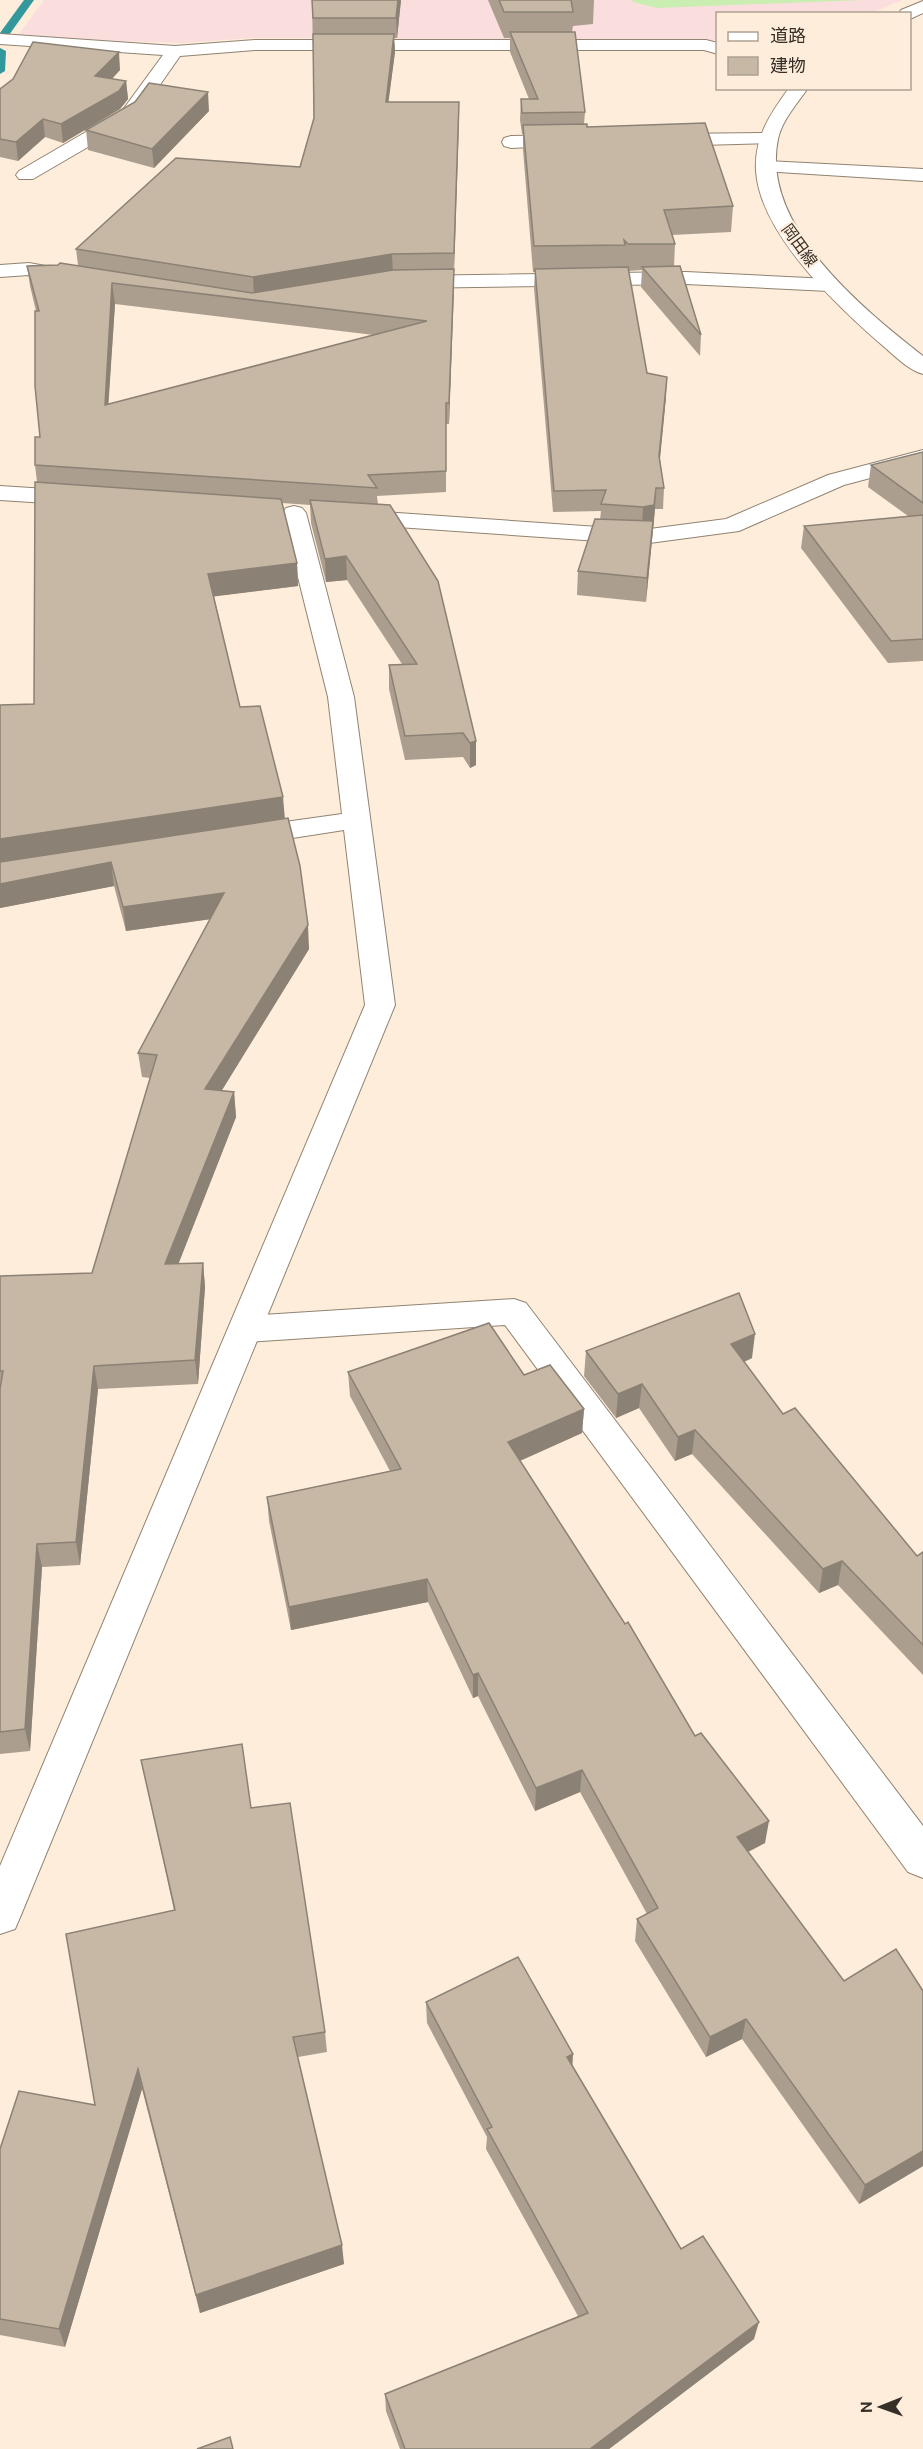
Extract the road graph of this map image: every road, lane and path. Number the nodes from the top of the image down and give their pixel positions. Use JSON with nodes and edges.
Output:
{"nodes":[{"id":1,"x":0,"y":39,"type":"edge"},
{"id":2,"x":716,"y":49,"type":"edge"},
{"id":3,"x":175,"y":51,"type":"junction"},
{"id":4,"x":798,"y":90,"type":"edge"},
{"id":5,"x":769,"y":139,"type":"junction"},
{"id":6,"x":652,"y":140,"type":"edge"},
{"id":7,"x":593,"y":141,"type":"edge"},
{"id":8,"x":511,"y":142,"type":"dead end"},
{"id":9,"x":766,"y":167,"type":"junction"},
{"id":10,"x":26,"y":175,"type":"dead end"},
{"id":11,"x":923,"y":175,"type":"edge"},
{"id":12,"x":0,"y":271,"type":"edge"},
{"id":13,"x":88,"y":278,"type":"edge"},
{"id":14,"x":393,"y":282,"type":"edge"},
{"id":15,"x":829,"y":285,"type":"junction"},
{"id":16,"x":923,"y":368,"type":"edge"},
{"id":17,"x":923,"y":457,"type":"edge"},
{"id":18,"x":0,"y":493,"type":"edge"},
{"id":19,"x":106,"y":500,"type":"edge"},
{"id":20,"x":357,"y":820,"type":"junction"},
{"id":21,"x":227,"y":839,"type":"edge"},
{"id":22,"x":245,"y":1329,"type":"junction"},
{"id":23,"x":923,"y":1859,"type":"edge"},
{"id":24,"x":0,"y":1915,"type":"edge"}],
"edges":[{"from":1,"to":3,"type":"street"},
{"from":2,"to":3,"type":"street"},
{"from":3,"to":10,"type":"street"},
{"from":4,"to":5,"type":"street","name":"岡田線"},
{"from":5,"to":6,"type":"street"},
{"from":5,"to":9,"type":"street","name":"岡田線"},
{"from":7,"to":8,"type":"street"},
{"from":9,"to":11,"type":"street"},
{"from":9,"to":15,"type":"street","name":"岡田線"},
{"from":12,"to":13,"type":"street"},
{"from":14,"to":15,"type":"street"},
{"from":15,"to":16,"type":"street","name":"岡田線"},
{"from":17,"to":20,"type":"street"},
{"from":18,"to":19,"type":"street"},
{"from":20,"to":21,"type":"street"},
{"from":20,"to":22,"type":"street"},
{"from":22,"to":23,"type":"street"},
{"from":22,"to":24,"type":"street"}]}
